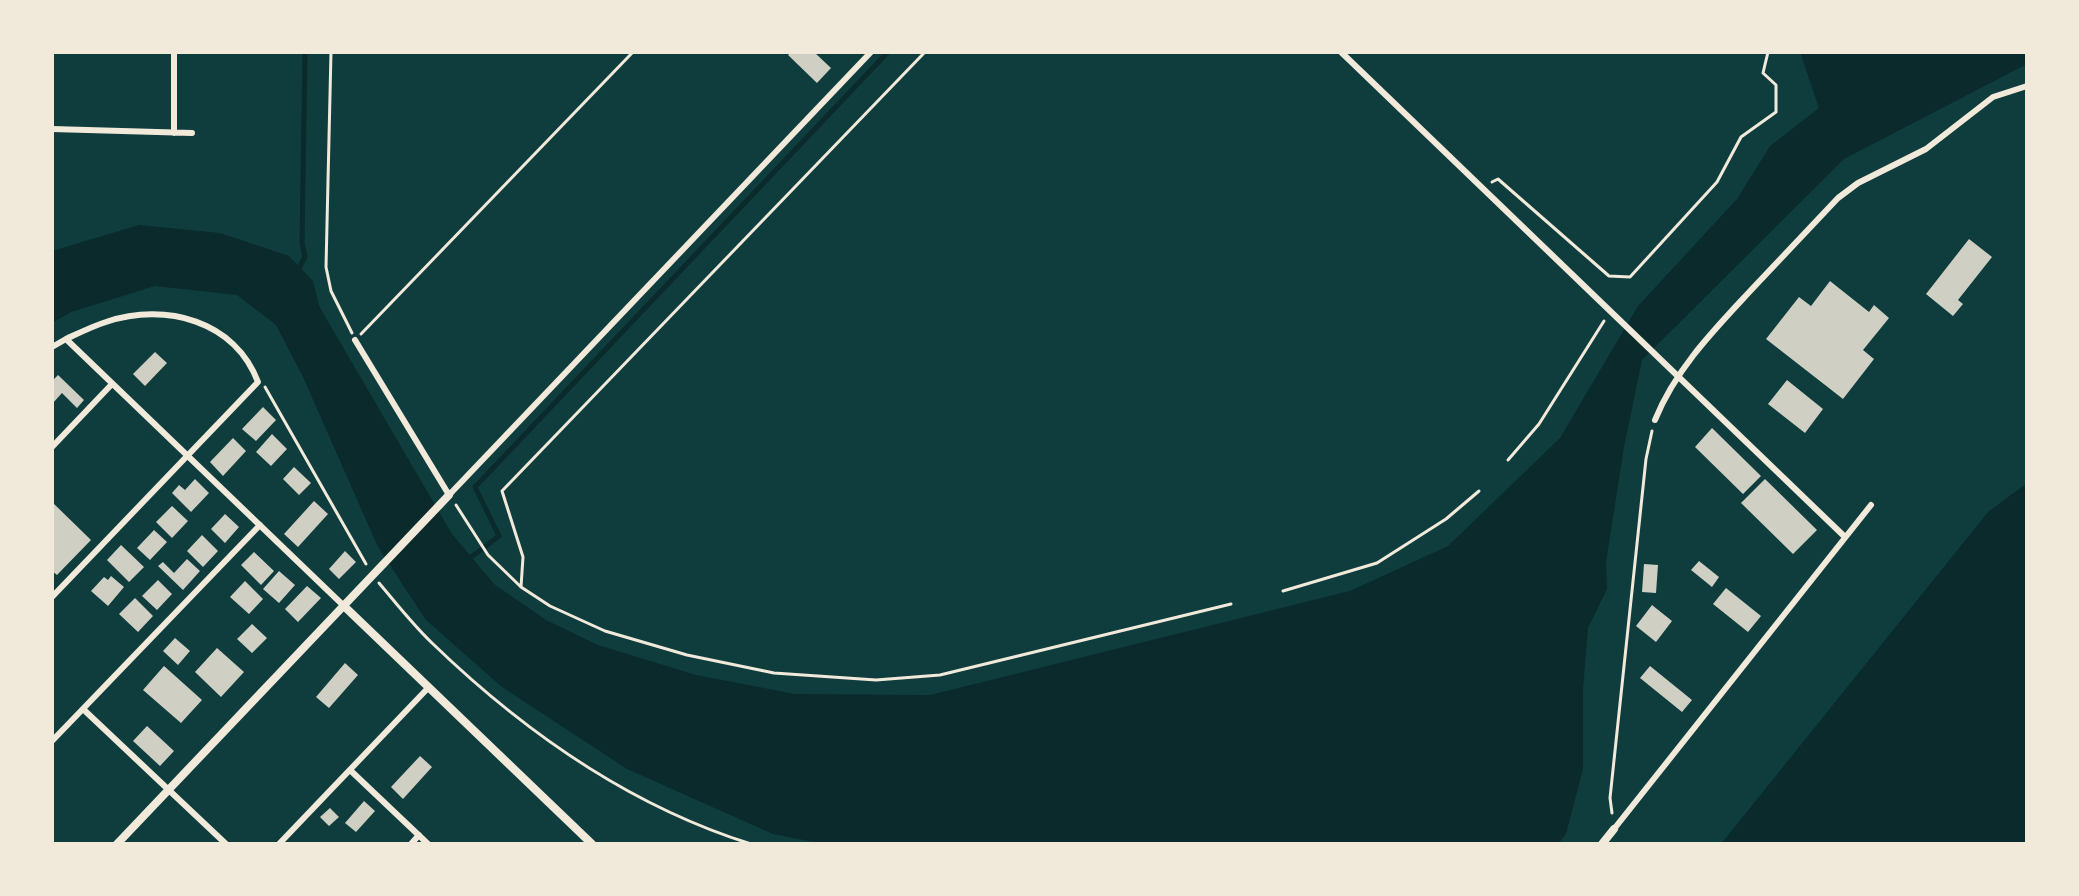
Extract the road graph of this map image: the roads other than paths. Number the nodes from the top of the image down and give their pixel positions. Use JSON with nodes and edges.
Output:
{"nodes":[{"id":1,"x":174,"y":52,"type":"edge"},
{"id":2,"x":871,"y":52,"type":"edge"},
{"id":3,"x":1341,"y":52,"type":"edge"},
{"id":4,"x":2027,"y":86,"type":"edge"},
{"id":5,"x":52,"y":129,"type":"edge"},
{"id":6,"x":174,"y":133,"type":"junction"},
{"id":7,"x":192,"y":133,"type":"dead end"},
{"id":8,"x":66,"y":339,"type":"junction"},
{"id":9,"x":355,"y":340,"type":"road end"},
{"id":10,"x":52,"y":347,"type":"edge"},
{"id":11,"x":1678,"y":374,"type":"junction"},
{"id":12,"x":112,"y":384,"type":"junction"},
{"id":13,"x":1655,"y":420,"type":"road end"},
{"id":14,"x":52,"y":447,"type":"edge"},
{"id":15,"x":187,"y":456,"type":"junction"},
{"id":16,"x":449,"y":495,"type":"junction"},
{"id":17,"x":1871,"y":505,"type":"dead end"},
{"id":18,"x":260,"y":525,"type":"junction"},
{"id":19,"x":1845,"y":537,"type":"junction"},
{"id":20,"x":52,"y":597,"type":"edge"},
{"id":21,"x":345,"y":607,"type":"junction"},
{"id":22,"x":428,"y":688,"type":"junction"},
{"id":23,"x":83,"y":709,"type":"junction"},
{"id":24,"x":52,"y":741,"type":"edge"},
{"id":25,"x":350,"y":770,"type":"junction"},
{"id":26,"x":169,"y":790,"type":"junction"},
{"id":27,"x":1614,"y":829,"type":"joint"},
{"id":28,"x":419,"y":835,"type":"junction"},
{"id":29,"x":117,"y":844,"type":"edge"},
{"id":30,"x":226,"y":844,"type":"edge"},
{"id":31,"x":279,"y":844,"type":"edge"},
{"id":32,"x":411,"y":844,"type":"edge"},
{"id":33,"x":428,"y":844,"type":"edge"},
{"id":34,"x":592,"y":844,"type":"edge"},
{"id":35,"x":1602,"y":844,"type":"edge"}],
"edges":[{"from":1,"to":6,"type":"street"},
{"from":2,"to":16,"type":"street"},
{"from":3,"to":11,"type":"street"},
{"from":4,"to":11,"type":"street"},
{"from":5,"to":6,"type":"street"},
{"from":6,"to":7,"type":"street"},
{"from":8,"to":10,"type":"street"},
{"from":8,"to":12,"type":"street"},
{"from":8,"to":15,"type":"street"},
{"from":9,"to":16,"type":"street"},
{"from":11,"to":13,"type":"street"},
{"from":11,"to":19,"type":"street"},
{"from":12,"to":14,"type":"street"},
{"from":12,"to":15,"type":"street"},
{"from":15,"to":18,"type":"street"},
{"from":15,"to":20,"type":"street"},
{"from":16,"to":21,"type":"street"},
{"from":17,"to":19,"type":"street"},
{"from":18,"to":21,"type":"street"},
{"from":18,"to":23,"type":"street"},
{"from":19,"to":27,"type":"street"},
{"from":21,"to":22,"type":"street"},
{"from":21,"to":26,"type":"street"},
{"from":22,"to":25,"type":"street"},
{"from":22,"to":34,"type":"street"},
{"from":23,"to":24,"type":"street"},
{"from":23,"to":26,"type":"street"},
{"from":25,"to":28,"type":"street"},
{"from":25,"to":31,"type":"street"},
{"from":26,"to":29,"type":"street"},
{"from":26,"to":30,"type":"street"},
{"from":27,"to":35,"type":"street"},
{"from":28,"to":32,"type":"street"},
{"from":28,"to":33,"type":"street"}]}
